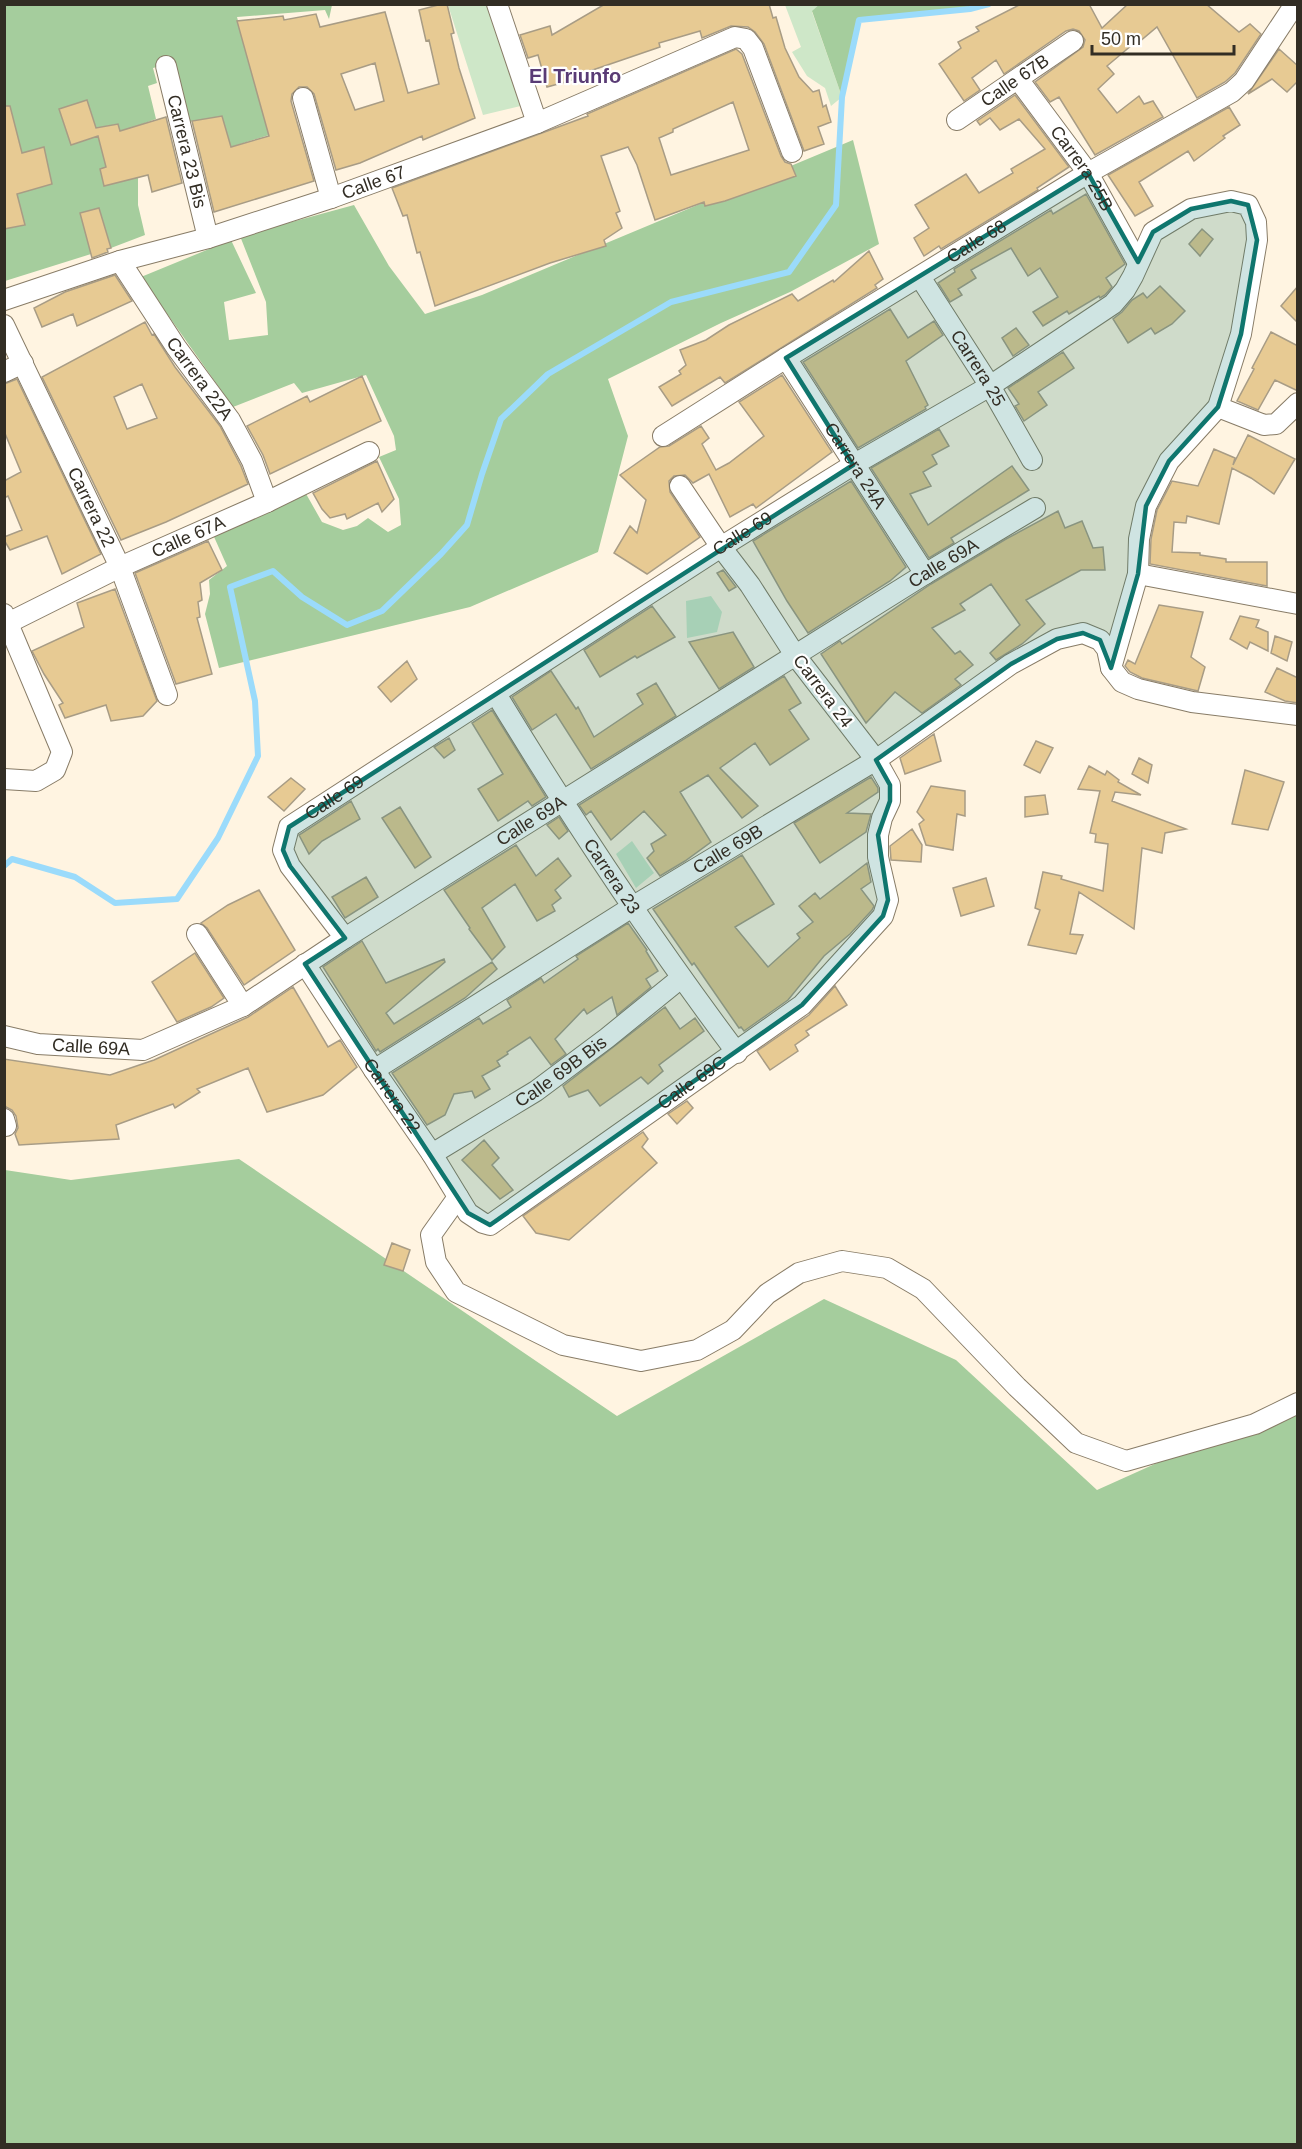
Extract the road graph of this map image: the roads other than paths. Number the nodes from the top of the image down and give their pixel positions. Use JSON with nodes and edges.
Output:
{"nodes":[{"id":1,"x":497,"y":4,"type":"edge"},
{"id":2,"x":1295,"y":4,"type":"edge"},
{"id":3,"x":1072,"y":41,"type":"dead end"},
{"id":4,"x":166,"y":66,"type":"dead end"},
{"id":5,"x":1018,"y":79,"type":"junction"},
{"id":6,"x":303,"y":98,"type":"dead end"},
{"id":7,"x":957,"y":120,"type":"dead end"},
{"id":8,"x":537,"y":123,"type":"junction"},
{"id":9,"x":792,"y":152,"type":"dead end"},
{"id":10,"x":1088,"y":173,"type":"junction"},
{"id":11,"x":331,"y":198,"type":"junction"},
{"id":12,"x":208,"y":238,"type":"junction"},
{"id":13,"x":120,"y":261,"type":"junction"},
{"id":14,"x":1138,"y":263,"type":"junction"},
{"id":15,"x":920,"y":277,"type":"junction"},
{"id":16,"x":4,"y":300,"type":"edge"},
{"id":17,"x":4,"y":325,"type":"edge"},
{"id":18,"x":786,"y":358,"type":"junction"},
{"id":19,"x":23,"y":363,"type":"junction"},
{"id":20,"x":4,"y":372,"type":"edge"},
{"id":21,"x":990,"y":386,"type":"junction"},
{"id":22,"x":1298,"y":403,"type":"edge"},
{"id":23,"x":1218,"y":407,"type":"junction"},
{"id":24,"x":663,"y":436,"type":"dead end"},
{"id":25,"x":369,"y":452,"type":"dead end"},
{"id":26,"x":1032,"y":460,"type":"dead end"},
{"id":27,"x":853,"y":465,"type":"junction"},
{"id":28,"x":680,"y":486,"type":"dead end"},
{"id":29,"x":267,"y":502,"type":"junction"},
{"id":30,"x":1035,"y":508,"type":"dead end"},
{"id":31,"x":722,"y":547,"type":"junction"},
{"id":32,"x":120,"y":567,"type":"junction"},
{"id":33,"x":1138,"y":573,"type":"junction"},
{"id":34,"x":925,"y":574,"type":"junction"},
{"id":35,"x":1298,"y":604,"type":"edge"},
{"id":36,"x":6,"y":618,"type":"edge"},
{"id":37,"x":795,"y":655,"type":"junction"},
{"id":38,"x":1111,"y":668,"type":"junction"},
{"id":39,"x":496,"y":694,"type":"junction"},
{"id":40,"x":167,"y":695,"type":"dead end"},
{"id":41,"x":1298,"y":715,"type":"edge"},
{"id":42,"x":876,"y":760,"type":"junction"},
{"id":43,"x":8,"y":780,"type":"edge"},
{"id":44,"x":561,"y":802,"type":"junction"},
{"id":45,"x":632,"y":908,"type":"junction"},
{"id":46,"x":883,"y":916,"type":"joint"},
{"id":47,"x":197,"y":934,"type":"dead end"},
{"id":48,"x":345,"y":938,"type":"junction"},
{"id":49,"x":305,"y":964,"type":"junction"},
{"id":50,"x":681,"y":978,"type":"junction"},
{"id":51,"x":243,"y":1006,"type":"junction"},
{"id":52,"x":4,"y":1036,"type":"edge"},
{"id":53,"x":737,"y":1053,"type":"junction"},
{"id":54,"x":374,"y":1070,"type":"junction"},
{"id":55,"x":432,"y":1154,"type":"junction"},
{"id":56,"x":458,"y":1197,"type":"junction"},
{"id":57,"x":483,"y":1223,"type":"joint"},
{"id":58,"x":1298,"y":1402,"type":"edge"}],
"edges":[{"from":1,"to":8,"type":"street"},
{"from":2,"to":10,"type":"street","name":"Calle 68"},
{"from":3,"to":5,"type":"street","name":"Calle 67B"},
{"from":4,"to":12,"type":"street","name":"Carrera 23 Bis"},
{"from":5,"to":7,"type":"street","name":"Calle 67B"},
{"from":5,"to":10,"type":"street","name":"Carrera 25B"},
{"from":6,"to":11,"type":"street"},
{"from":8,"to":9,"type":"street","name":"Calle 67"},
{"from":8,"to":11,"type":"street","name":"Calle 67"},
{"from":10,"to":14,"type":"street","name":"Carrera 25B"},
{"from":10,"to":15,"type":"street","name":"Calle 68"},
{"from":11,"to":12,"type":"street","name":"Calle 67"},
{"from":12,"to":13,"type":"street","name":"Calle 67"},
{"from":13,"to":16,"type":"street","name":"Calle 67"},
{"from":13,"to":29,"type":"street","name":"Carrera 22A"},
{"from":14,"to":21,"type":"street","name":"Calle 69"},
{"from":14,"to":23,"type":"street","name":"Calle 69"},
{"from":15,"to":18,"type":"street","name":"Calle 68"},
{"from":15,"to":21,"type":"street","name":"Carrera 25"},
{"from":17,"to":19,"type":"street","name":"Carrera 22"},
{"from":18,"to":24,"type":"street","name":"Calle 68"},
{"from":18,"to":27,"type":"street","name":"Carrera 24A"},
{"from":19,"to":20,"type":"street"},
{"from":19,"to":32,"type":"street","name":"Carrera 22"},
{"from":21,"to":26,"type":"street","name":"Carrera 25"},
{"from":21,"to":27,"type":"street","name":"Calle 69"},
{"from":22,"to":23,"type":"street"},
{"from":23,"to":33,"type":"street"},
{"from":25,"to":29,"type":"street","name":"Calle 67A"},
{"from":27,"to":31,"type":"street","name":"Calle 69"},
{"from":27,"to":34,"type":"street","name":"Carrera 24A"},
{"from":28,"to":31,"type":"street","name":"Carrera 24"},
{"from":29,"to":32,"type":"street","name":"Calle 67A"},
{"from":30,"to":34,"type":"street","name":"Calle 69A"},
{"from":31,"to":37,"type":"street","name":"Carrera 24"},
{"from":31,"to":39,"type":"street","name":"Calle 69"},
{"from":32,"to":36,"type":"street","name":"Calle 67A"},
{"from":32,"to":40,"type":"street","name":"Carrera 22"},
{"from":33,"to":35,"type":"street"},
{"from":33,"to":38,"type":"street"},
{"from":34,"to":37,"type":"street","name":"Calle 69A"},
{"from":36,"to":43,"type":"street"},
{"from":37,"to":42,"type":"street","name":"Carrera 24"},
{"from":37,"to":44,"type":"street","name":"Calle 69A"},
{"from":38,"to":41,"type":"street"},
{"from":38,"to":42,"type":"street","name":"Calle 69B"},
{"from":39,"to":44,"type":"street","name":"Carrera 23"},
{"from":39,"to":48,"type":"street","name":"Calle 69"},
{"from":42,"to":45,"type":"street","name":"Calle 69B"},
{"from":42,"to":46,"type":"street","name":"Carrera 24"},
{"from":44,"to":45,"type":"street","name":"Carrera 23"},
{"from":44,"to":48,"type":"street","name":"Calle 69A"},
{"from":45,"to":50,"type":"street","name":"Carrera 23"},
{"from":45,"to":54,"type":"street","name":"Calle 69B"},
{"from":46,"to":53,"type":"street","name":"Calle 69C"},
{"from":47,"to":51,"type":"street"},
{"from":48,"to":49,"type":"street","name":"Calle 69A"},
{"from":49,"to":51,"type":"street","name":"Calle 69A"},
{"from":49,"to":54,"type":"street","name":"Carrera 22"},
{"from":50,"to":53,"type":"street","name":"Carrera 23"},
{"from":50,"to":55,"type":"street","name":"Calle 69B Bis"},
{"from":51,"to":52,"type":"street","name":"Calle 69A"},
{"from":53,"to":57,"type":"street","name":"Calle 69C"},
{"from":54,"to":55,"type":"street","name":"Carrera 22"},
{"from":55,"to":56,"type":"street","name":"Carrera 22"},
{"from":56,"to":57,"type":"street","name":"Carrera 22"},
{"from":56,"to":58,"type":"street"}]}
